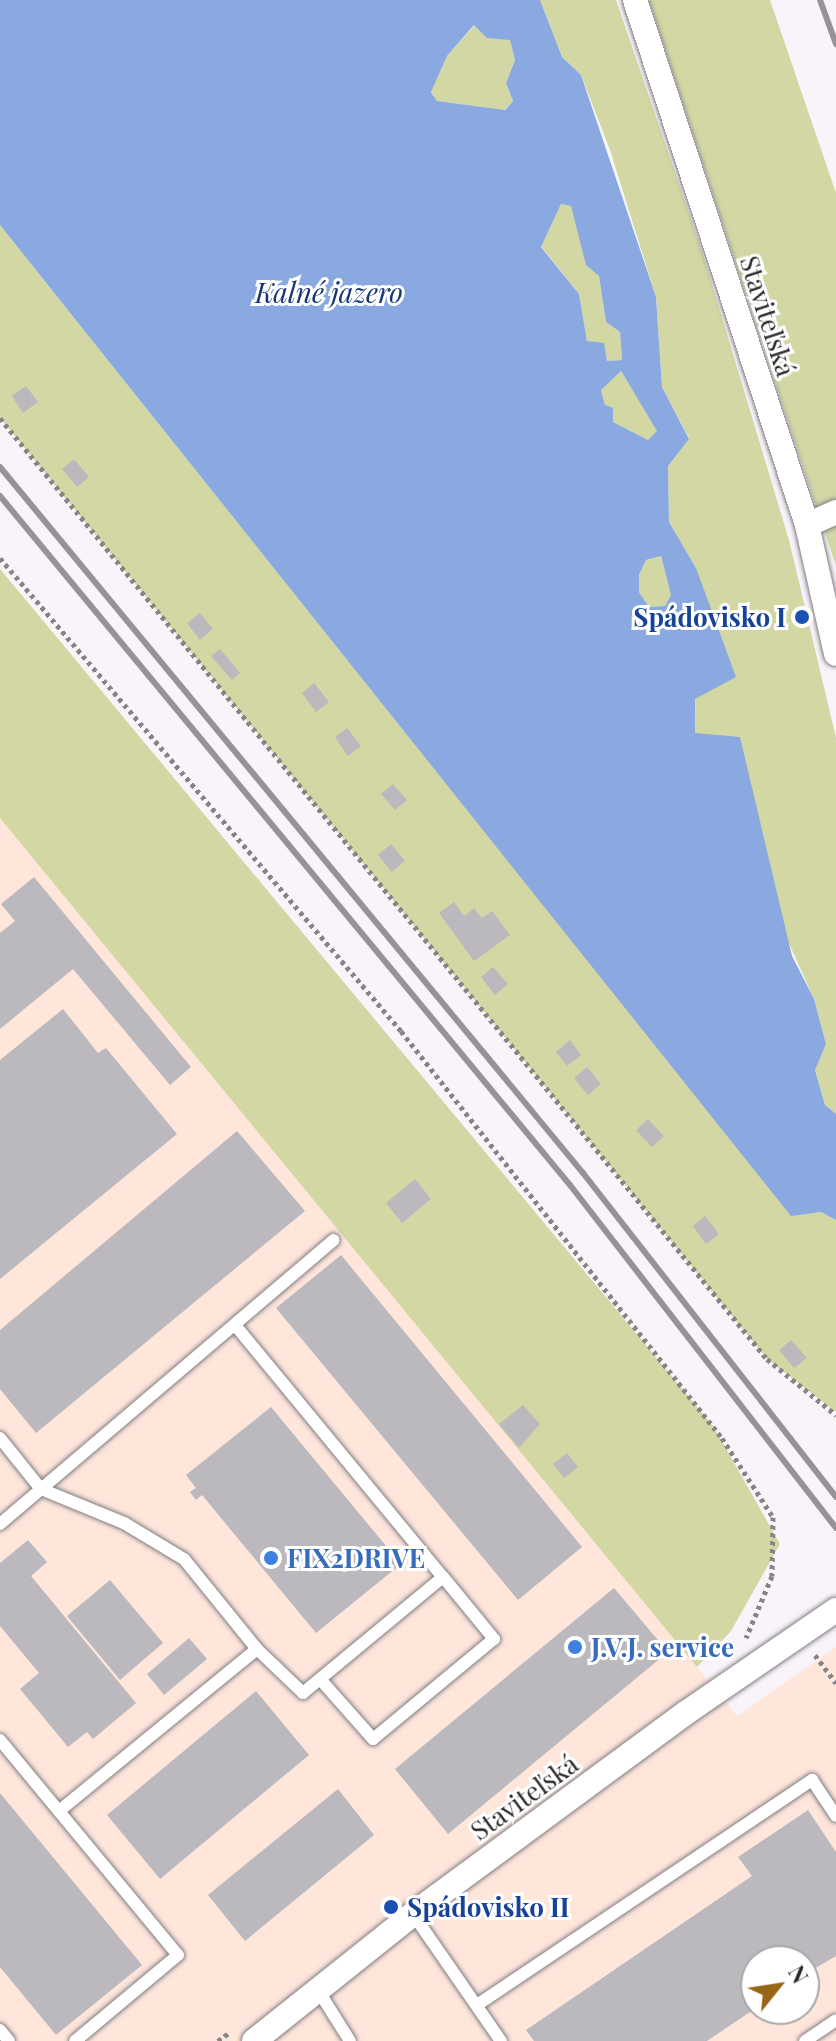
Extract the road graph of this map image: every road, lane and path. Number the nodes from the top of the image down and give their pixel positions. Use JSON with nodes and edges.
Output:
{"nodes":[{"id":1,"x":635,"y":0,"type":"edge"},
{"id":2,"x":0,"y":418,"type":"edge"},
{"id":3,"x":836,"y":512,"type":"edge"},
{"id":4,"x":807,"y":525,"type":"junction"},
{"id":5,"x":0,"y":558,"type":"edge"},
{"id":6,"x":836,"y":654,"type":"edge"},
{"id":7,"x":334,"y":1240,"type":"dead end"},
{"id":8,"x":235,"y":1325,"type":"junction"},
{"id":9,"x":836,"y":1415,"type":"edge"},
{"id":10,"x":0,"y":1438,"type":"edge"},
{"id":11,"x":41,"y":1489,"type":"junction"},
{"id":12,"x":0,"y":1524,"type":"edge"},
{"id":13,"x":443,"y":1577,"type":"junction"},
{"id":14,"x":836,"y":1610,"type":"edge"},
{"id":15,"x":800,"y":1635,"type":"junction"},
{"id":16,"x":743,"y":1645,"type":"dead end"},
{"id":17,"x":257,"y":1649,"type":"junction"},
{"id":18,"x":320,"y":1679,"type":"junction"},
{"id":19,"x":836,"y":1683,"type":"edge"},
{"id":20,"x":0,"y":1740,"type":"edge"},
{"id":21,"x":59,"y":1811,"type":"junction"},
{"id":22,"x":836,"y":1816,"type":"edge"},
{"id":23,"x":413,"y":1914,"type":"junction"},
{"id":24,"x":318,"y":1990,"type":"junction"},
{"id":25,"x":477,"y":2005,"type":"junction"},
{"id":26,"x":836,"y":2020,"type":"edge"},
{"id":27,"x":0,"y":2030,"type":"edge"},
{"id":28,"x":9,"y":2041,"type":"edge"},
{"id":29,"x":75,"y":2041,"type":"edge"},
{"id":30,"x":254,"y":2041,"type":"edge"},
{"id":31,"x":350,"y":2041,"type":"edge"},
{"id":32,"x":501,"y":2041,"type":"edge"},
{"id":33,"x":805,"y":2041,"type":"edge"}],
"edges":[{"from":1,"to":4,"type":"street","name":"Staviteľská"},
{"from":2,"to":9,"type":"path"},
{"from":3,"to":4,"type":"street"},
{"from":4,"to":6,"type":"street","name":"Staviteľská"},
{"from":5,"to":16,"type":"path"},
{"from":7,"to":8,"type":"lane"},
{"from":8,"to":11,"type":"lane"},
{"from":8,"to":13,"type":"lane"},
{"from":10,"to":11,"type":"lane"},
{"from":11,"to":12,"type":"lane"},
{"from":11,"to":17,"type":"lane"},
{"from":13,"to":18,"type":"lane"},
{"from":13,"to":18,"type":"lane"},
{"from":14,"to":15,"type":"street","name":"Staviteľská"},
{"from":15,"to":19,"type":"path"},
{"from":15,"to":23,"type":"street","name":"Staviteľská"},
{"from":17,"to":18,"type":"lane"},
{"from":17,"to":21,"type":"lane"},
{"from":20,"to":21,"type":"lane"},
{"from":21,"to":29,"type":"lane"},
{"from":22,"to":25,"type":"lane"},
{"from":23,"to":24,"type":"street","name":"Staviteľská"},
{"from":23,"to":25,"type":"lane"},
{"from":24,"to":30,"type":"street","name":"Staviteľská"},
{"from":24,"to":31,"type":"lane"},
{"from":25,"to":32,"type":"lane"},
{"from":26,"to":33,"type":"lane"},
{"from":27,"to":28,"type":"lane"}]}
